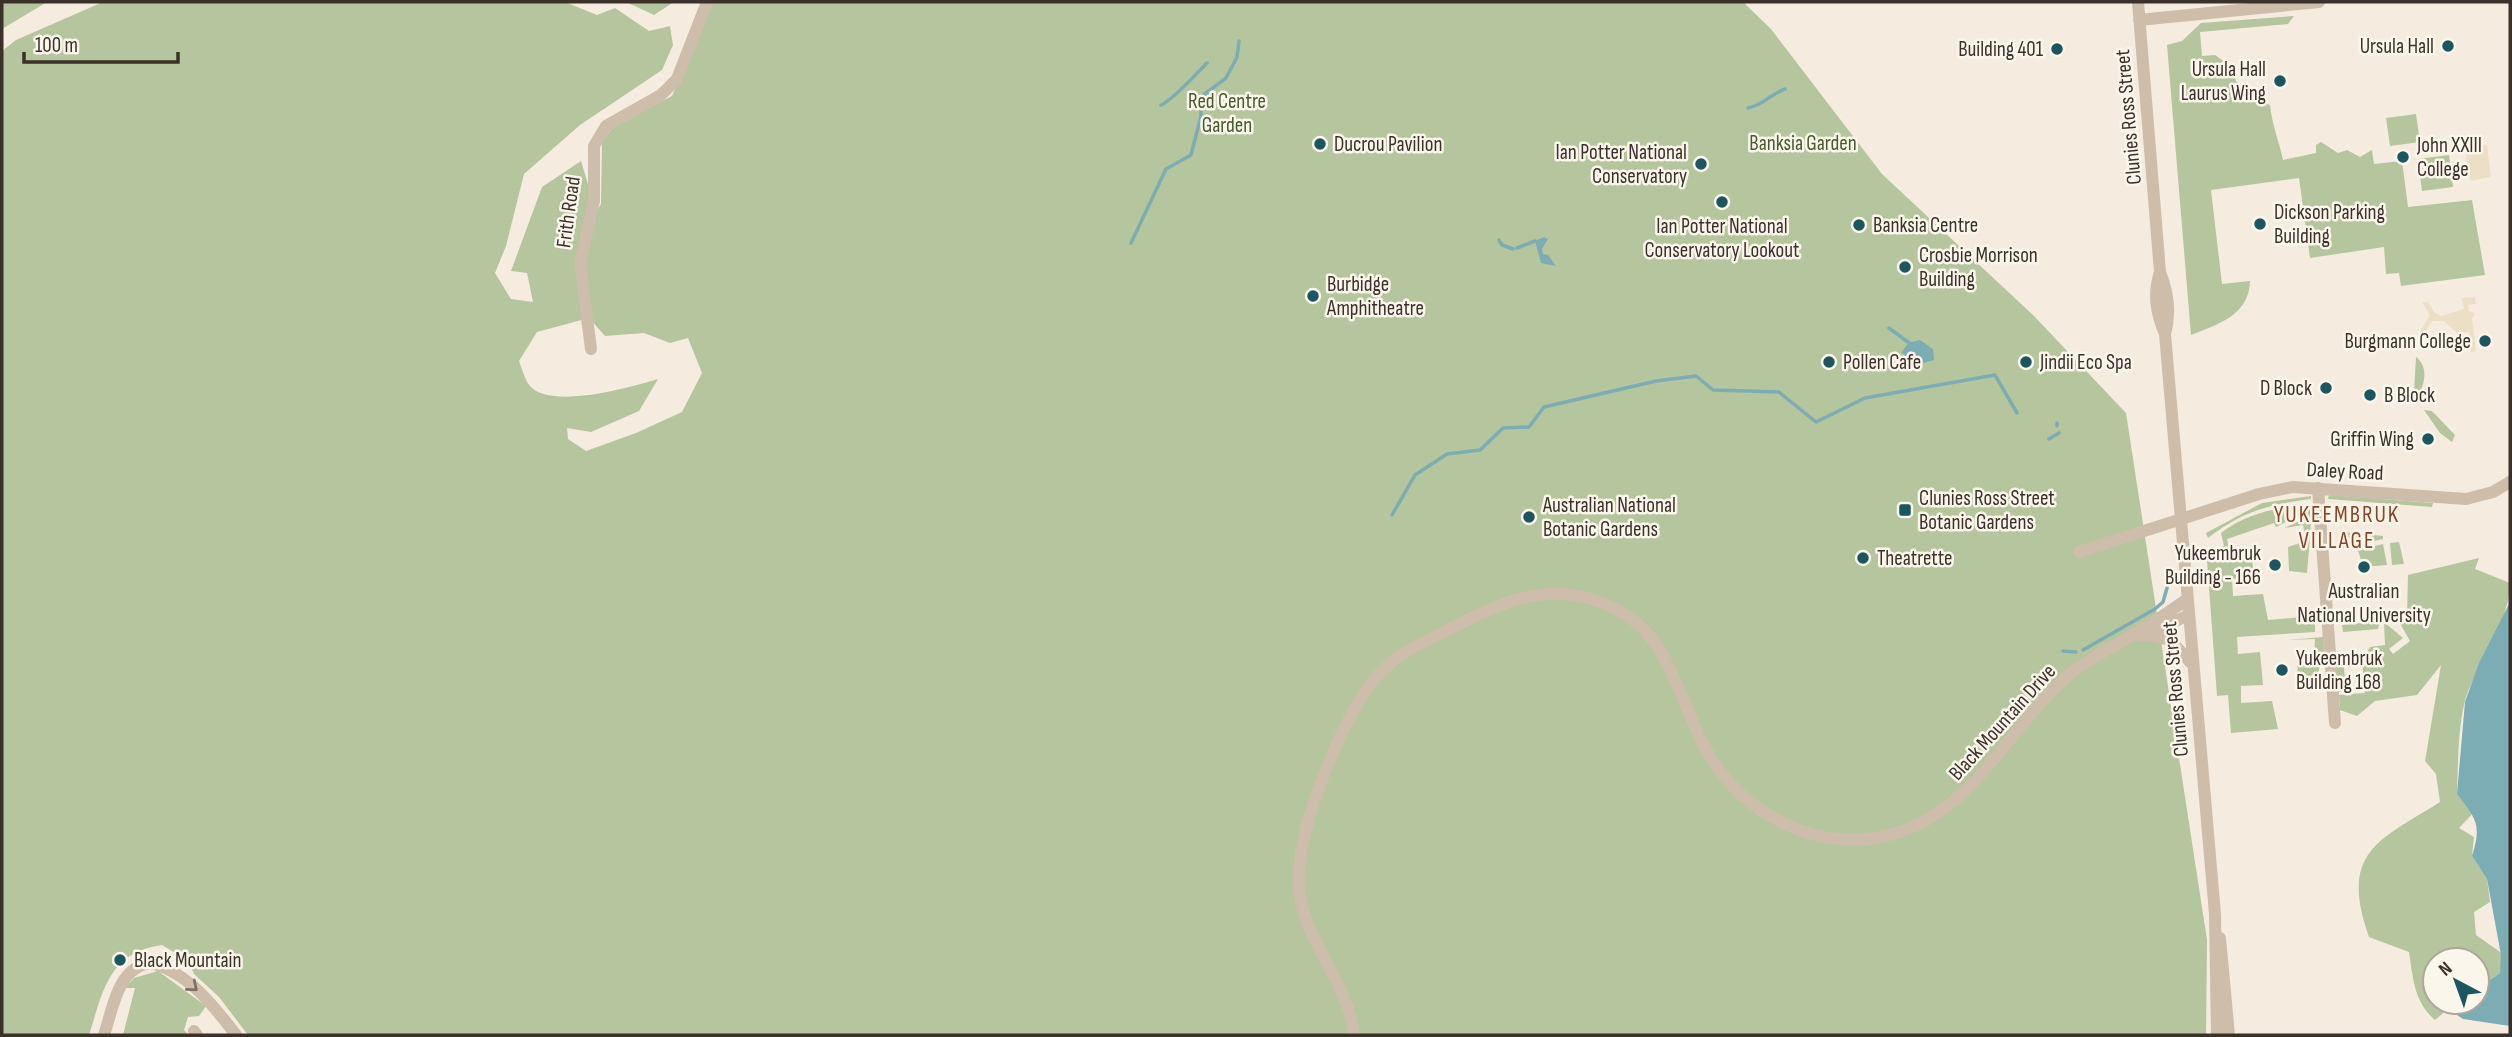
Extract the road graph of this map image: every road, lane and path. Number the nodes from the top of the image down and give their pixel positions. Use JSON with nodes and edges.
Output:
{"nodes":[{"id":1,"x":707,"y":2,"type":"edge"},
{"id":2,"x":2138,"y":2,"type":"edge"},
{"id":3,"x":2319,"y":2,"type":"edge"},
{"id":4,"x":2139,"y":20,"type":"junction"},
{"id":5,"x":591,"y":349,"type":"dead end"},
{"id":6,"x":2510,"y":482,"type":"edge"},
{"id":7,"x":2318,"y":488,"type":"junction"},
{"id":8,"x":2179,"y":521,"type":"junction"},
{"id":9,"x":2079,"y":552,"type":"dead end"},
{"id":10,"x":2186,"y":600,"type":"junction"},
{"id":11,"x":2188,"y":615,"type":"junction"},
{"id":12,"x":2133,"y":635,"type":"junction"},
{"id":13,"x":2148,"y":635,"type":"junction"},
{"id":14,"x":2193,"y":667,"type":"junction"},
{"id":15,"x":2335,"y":723,"type":"dead end"},
{"id":16,"x":2215,"y":914,"type":"junction"},
{"id":17,"x":2230,"y":1033,"type":"edge"},
{"id":18,"x":104,"y":1035,"type":"edge"},
{"id":19,"x":236,"y":1035,"type":"edge"},
{"id":20,"x":1354,"y":1035,"type":"edge"},
{"id":21,"x":2217,"y":1035,"type":"edge"}],
"edges":[{"from":1,"to":5,"type":"street","name":"Frith Road"},
{"from":2,"to":4,"type":"street","name":"Clunies Ross Street"},
{"from":3,"to":4,"type":"street"},
{"from":4,"to":8,"type":"street","name":"Clunies Ross Street"},
{"from":6,"to":7,"type":"street","name":"Daley Road"},
{"from":7,"to":8,"type":"street","name":"Daley Road"},
{"from":7,"to":15,"type":"street"},
{"from":8,"to":9,"type":"street","name":"Daley Road"},
{"from":8,"to":10,"type":"street","name":"Clunies Ross Street"},
{"from":10,"to":11,"type":"street","name":"Clunies Ross Street"},
{"from":10,"to":12,"type":"street","name":"Black Mountain Drive"},
{"from":11,"to":13,"type":"street"},
{"from":11,"to":14,"type":"street","name":"Clunies Ross Street"},
{"from":12,"to":13,"type":"street"},
{"from":12,"to":20,"type":"street","name":"Black Mountain Drive"},
{"from":13,"to":14,"type":"street"},
{"from":14,"to":16,"type":"street","name":"Clunies Ross Street"},
{"from":16,"to":17,"type":"street","name":"Clunies Ross Street"},
{"from":16,"to":21,"type":"street","name":"Clunies Ross Street"},
{"from":18,"to":19,"type":"street","one_way":true}]}
